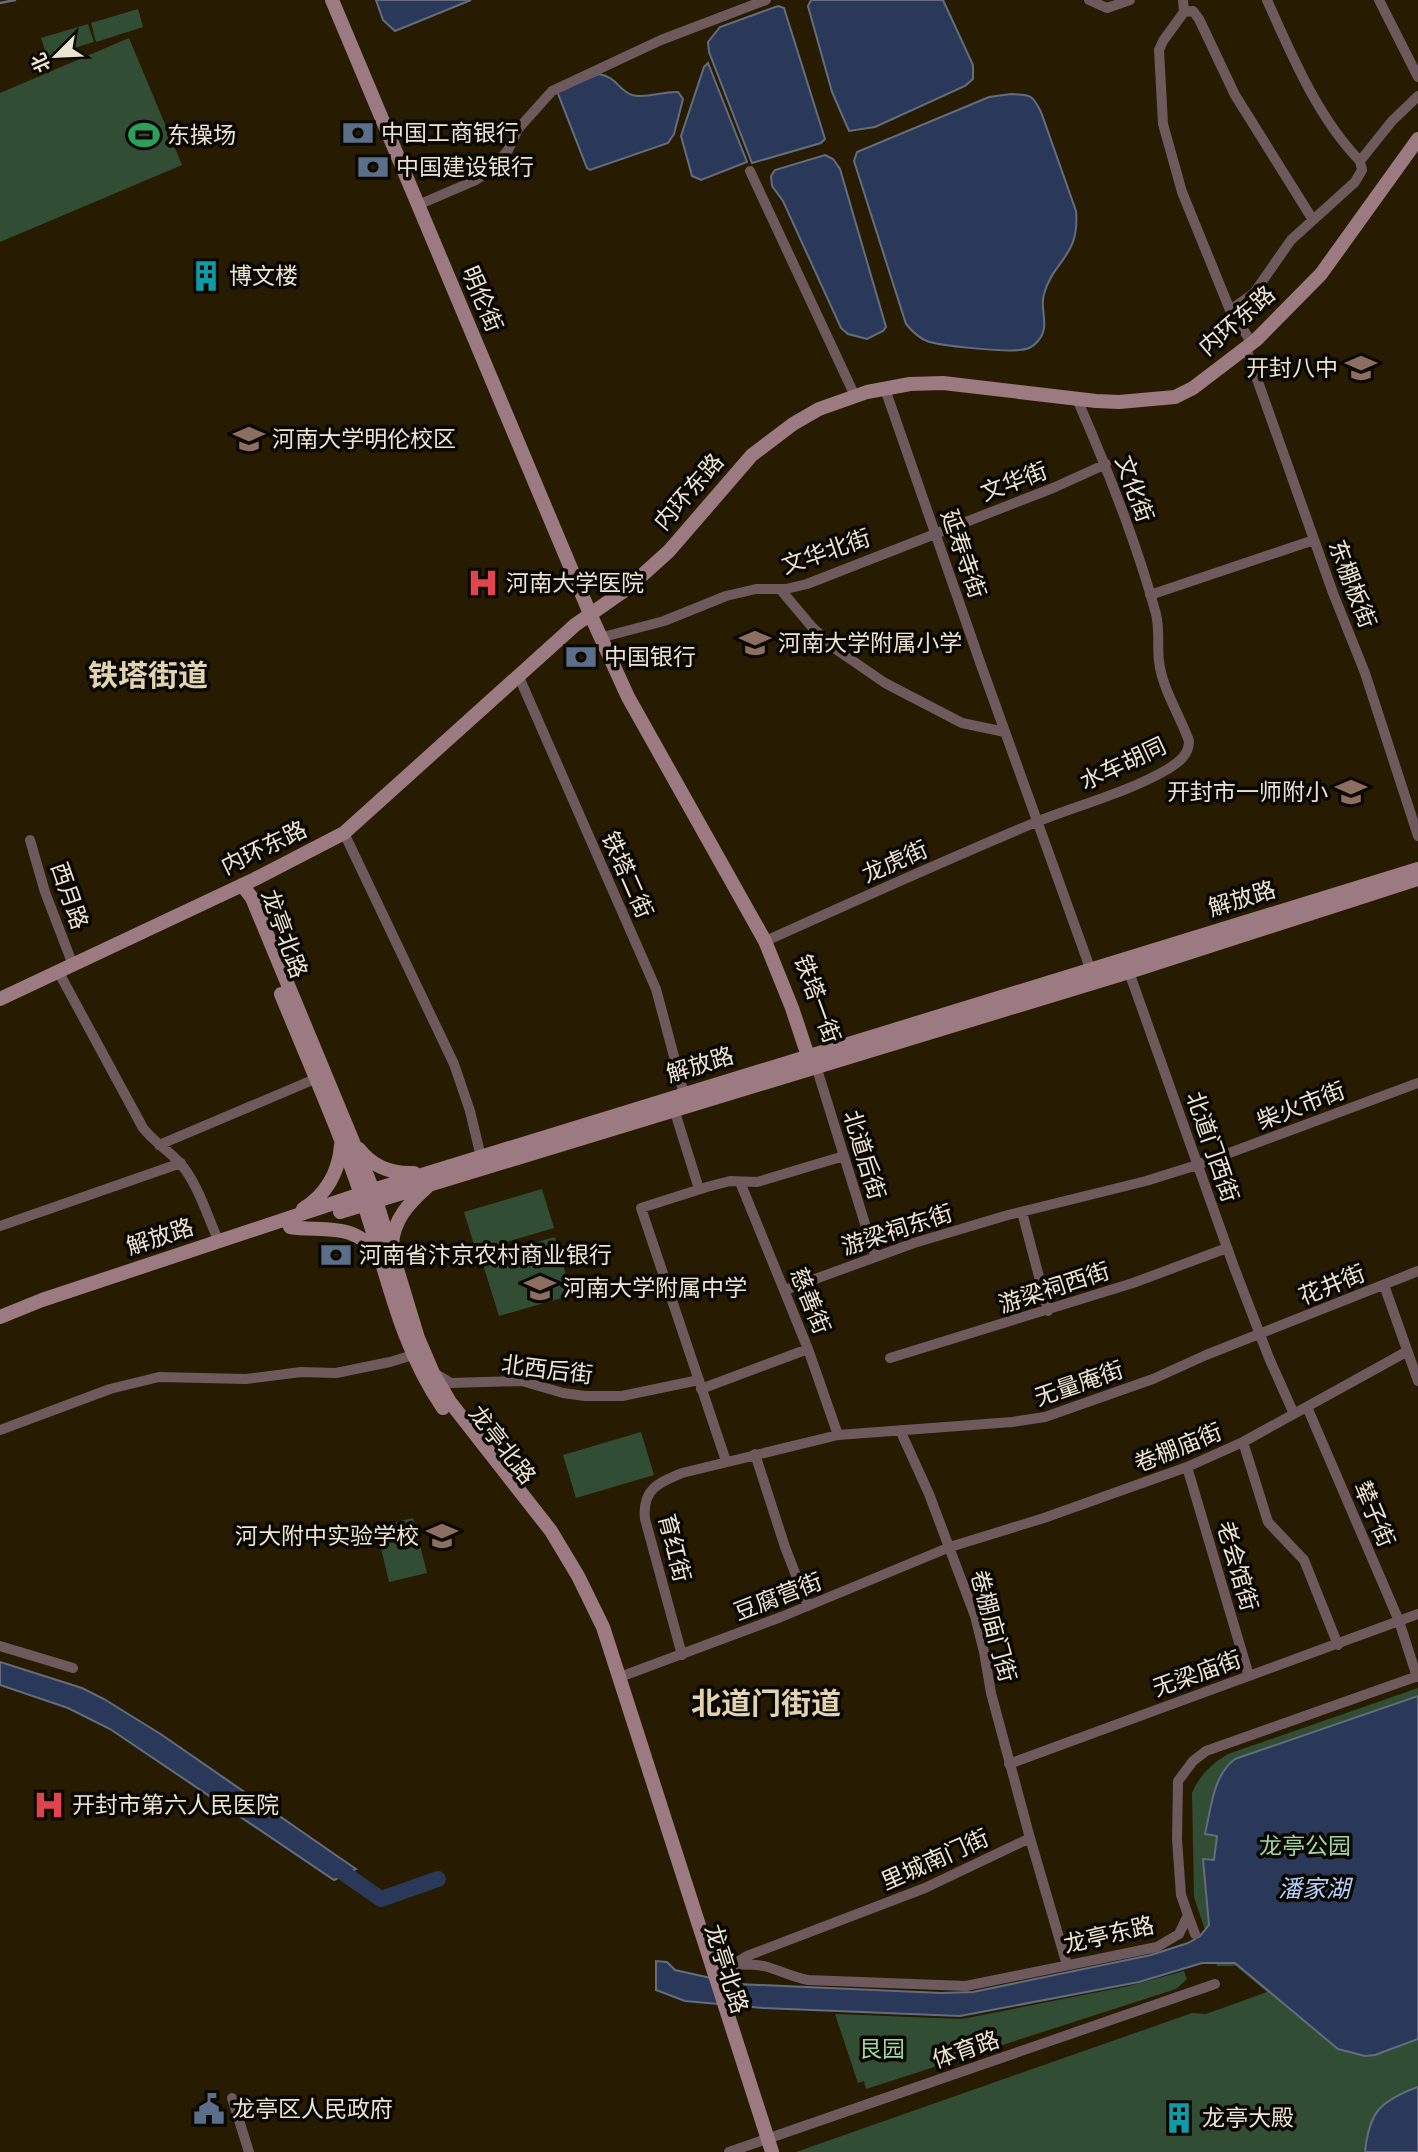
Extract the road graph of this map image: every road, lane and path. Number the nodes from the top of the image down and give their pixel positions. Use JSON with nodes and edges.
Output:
{"nodes":[{"id":1,"x":332,"y":0,"type":"edge"},
{"id":2,"x":340,"y":0,"type":"edge"},
{"id":3,"x":766,"y":0,"type":"edge"},
{"id":4,"x":1089,"y":0,"type":"edge"},
{"id":5,"x":1130,"y":0,"type":"edge"},
{"id":6,"x":1183,"y":0,"type":"edge"},
{"id":7,"x":1267,"y":0,"type":"edge"},
{"id":8,"x":1379,"y":0,"type":"edge"},
{"id":9,"x":1184,"y":12,"type":"junction"},
{"id":10,"x":1418,"y":77,"type":"edge"},
{"id":11,"x":1418,"y":96,"type":"edge"},
{"id":12,"x":1418,"y":139,"type":"edge"},
{"id":13,"x":1360,"y":161,"type":"junction"},
{"id":14,"x":750,"y":171,"type":"dead end"},
{"id":15,"x":425,"y":202,"type":"junction"},
{"id":16,"x":1313,"y":220,"type":"junction"},
{"id":17,"x":1230,"y":310,"type":"junction"},
{"id":18,"x":1249,"y":345,"type":"junction"},
{"id":19,"x":885,"y":388,"type":"junction"},
{"id":20,"x":855,"y":396,"type":"junction"},
{"id":21,"x":1077,"y":399,"type":"junction"},
{"id":22,"x":1106,"y":464,"type":"junction"},
{"id":23,"x":936,"y":533,"type":"junction"},
{"id":24,"x":1314,"y":540,"type":"junction"},
{"id":25,"x":780,"y":589,"type":"junction"},
{"id":26,"x":1150,"y":594,"type":"junction"},
{"id":27,"x":594,"y":614,"type":"junction"},
{"id":28,"x":607,"y":636,"type":"junction"},
{"id":29,"x":519,"y":677,"type":"junction"},
{"id":30,"x":1005,"y":732,"type":"junction"},
{"id":31,"x":1037,"y":822,"type":"junction"},
{"id":32,"x":344,"y":832,"type":"junction"},
{"id":33,"x":1418,"y":836,"type":"edge"},
{"id":34,"x":30,"y":840,"type":"dead end"},
{"id":35,"x":1418,"y":869,"type":"edge"},
{"id":36,"x":1418,"y":879,"type":"edge"},
{"id":37,"x":242,"y":885,"type":"junction"},
{"id":38,"x":770,"y":939,"type":"junction"},
{"id":39,"x":73,"y":965,"type":"junction"},
{"id":40,"x":1090,"y":968,"type":"junction"},
{"id":41,"x":58,"y":971,"type":"junction"},
{"id":42,"x":1129,"y":972,"type":"junction"},
{"id":43,"x":0,"y":999,"type":"edge"},
{"id":44,"x":812,"y":1059,"type":"junction"},
{"id":45,"x":315,"y":1079,"type":"junction"},
{"id":46,"x":1418,"y":1083,"type":"edge"},
{"id":47,"x":684,"y":1094,"type":"junction"},
{"id":48,"x":674,"y":1109,"type":"junction"},
{"id":49,"x":346,"y":1141,"type":"junction"},
{"id":50,"x":159,"y":1145,"type":"junction"},
{"id":51,"x":844,"y":1156,"type":"junction"},
{"id":52,"x":481,"y":1157,"type":"junction"},
{"id":53,"x":181,"y":1163,"type":"junction"},
{"id":54,"x":1197,"y":1165,"type":"junction"},
{"id":55,"x":430,"y":1178,"type":"junction"},
{"id":56,"x":740,"y":1182,"type":"junction"},
{"id":57,"x":699,"y":1189,"type":"junction"},
{"id":58,"x":369,"y":1197,"type":"junction"},
{"id":59,"x":1022,"y":1212,"type":"junction"},
{"id":60,"x":289,"y":1223,"type":"junction"},
{"id":61,"x":0,"y":1226,"type":"edge"},
{"id":62,"x":219,"y":1242,"type":"junction"},
{"id":63,"x":1227,"y":1248,"type":"junction"},
{"id":64,"x":875,"y":1256,"type":"junction"},
{"id":65,"x":389,"y":1268,"type":"junction"},
{"id":66,"x":1418,"y":1271,"type":"edge"},
{"id":67,"x":1384,"y":1285,"type":"junction"},
{"id":68,"x":785,"y":1290,"type":"junction"},
{"id":69,"x":1048,"y":1311,"type":"junction"},
{"id":70,"x":0,"y":1317,"type":"edge"},
{"id":71,"x":0,"y":1325,"type":"edge"},
{"id":72,"x":1260,"y":1335,"type":"junction"},
{"id":73,"x":808,"y":1349,"type":"junction"},
{"id":74,"x":1406,"y":1352,"type":"junction"},
{"id":75,"x":413,"y":1354,"type":"junction"},
{"id":76,"x":890,"y":1358,"type":"dead end"},
{"id":77,"x":433,"y":1373,"type":"junction"},
{"id":78,"x":1418,"y":1381,"type":"edge"},
{"id":79,"x":700,"y":1385,"type":"junction"},
{"id":80,"x":1307,"y":1406,"type":"junction"},
{"id":81,"x":1294,"y":1414,"type":"junction"},
{"id":82,"x":0,"y":1430,"type":"edge"},
{"id":83,"x":900,"y":1430,"type":"junction"},
{"id":84,"x":838,"y":1435,"type":"junction"},
{"id":85,"x":1242,"y":1443,"type":"junction"},
{"id":86,"x":755,"y":1454,"type":"junction"},
{"id":87,"x":726,"y":1461,"type":"junction"},
{"id":88,"x":1187,"y":1467,"type":"junction"},
{"id":89,"x":950,"y":1547,"type":"junction"},
{"id":90,"x":808,"y":1606,"type":"junction"},
{"id":91,"x":1418,"y":1614,"type":"edge"},
{"id":92,"x":1399,"y":1621,"type":"junction"},
{"id":93,"x":1338,"y":1645,"type":"junction"},
{"id":94,"x":0,"y":1646,"type":"edge"},
{"id":95,"x":682,"y":1655,"type":"junction"},
{"id":96,"x":73,"y":1668,"type":"dead end"},
{"id":97,"x":1249,"y":1676,"type":"junction"},
{"id":98,"x":620,"y":1677,"type":"junction"},
{"id":99,"x":1417,"y":1677,"type":"edge"},
{"id":100,"x":1009,"y":1765,"type":"junction"},
{"id":101,"x":1030,"y":1838,"type":"junction"},
{"id":102,"x":1188,"y":1915,"type":"junction"},
{"id":103,"x":1195,"y":1934,"type":"dead end"},
{"id":104,"x":733,"y":1965,"type":"junction"},
{"id":105,"x":1067,"y":1965,"type":"junction"},
{"id":106,"x":710,"y":1971,"type":"junction"},
{"id":107,"x":1215,"y":1984,"type":"dead end"},
{"id":108,"x":233,"y":2098,"type":"dead end"},
{"id":109,"x":765,"y":2146,"type":"edge"},
{"id":110,"x":249,"y":2152,"type":"edge"},
{"id":111,"x":729,"y":2152,"type":"edge"}],
"edges":[{"from":1,"to":27,"type":"main road","name":"明伦街"},
{"from":2,"to":15,"type":"main road","name":"明伦街"},
{"from":3,"to":15,"type":"street"},
{"from":4,"to":5,"type":"street"},
{"from":6,"to":9,"type":"street"},
{"from":7,"to":13,"type":"street"},
{"from":8,"to":10,"type":"street"},
{"from":9,"to":16,"type":"street"},
{"from":9,"to":17,"type":"street","name":"东棚板街"},
{"from":11,"to":13,"type":"street"},
{"from":12,"to":18,"type":"main road","name":"内环东路"},
{"from":13,"to":16,"type":"street"},
{"from":14,"to":20,"type":"street"},
{"from":15,"to":27,"type":"main road","name":"明伦街"},
{"from":16,"to":17,"type":"street"},
{"from":17,"to":18,"type":"street","name":"东棚板街"},
{"from":18,"to":21,"type":"main road","name":"内环东路"},
{"from":18,"to":24,"type":"street","name":"东棚板街"},
{"from":19,"to":20,"type":"main road","name":"内环东路"},
{"from":19,"to":21,"type":"main road","name":"内环东路"},
{"from":19,"to":23,"type":"street","name":"延寿寺街"},
{"from":20,"to":27,"type":"main road","name":"内环东路"},
{"from":21,"to":22,"type":"street","name":"文化街"},
{"from":22,"to":23,"type":"street","name":"文华街"},
{"from":22,"to":26,"type":"street","name":"文化街"},
{"from":23,"to":25,"type":"street","name":"文华北街"},
{"from":23,"to":30,"type":"street","name":"延寿寺街"},
{"from":24,"to":26,"type":"street"},
{"from":24,"to":33,"type":"street","name":"东棚板街"},
{"from":25,"to":28,"type":"street","name":"文华北街"},
{"from":25,"to":30,"type":"street"},
{"from":26,"to":31,"type":"street","name":"水车胡同"},
{"from":27,"to":28,"type":"main road","name":"铁塔一街"},
{"from":27,"to":29,"type":"main road","name":"内环东路"},
{"from":27,"to":44,"type":"main road","name":"铁塔一街"},
{"from":28,"to":38,"type":"main road","name":"铁塔一街"},
{"from":29,"to":32,"type":"main road","name":"内环东路"},
{"from":29,"to":47,"type":"street","name":"铁塔二街"},
{"from":30,"to":31,"type":"street","name":"延寿寺街"},
{"from":31,"to":38,"type":"street","name":"龙虎街"},
{"from":31,"to":40,"type":"street","name":"延寿寺街"},
{"from":32,"to":37,"type":"main road","name":"内环东路"},
{"from":32,"to":52,"type":"street"},
{"from":34,"to":39,"type":"street","name":"西月路"},
{"from":35,"to":40,"type":"main road","name":"解放路"},
{"from":36,"to":42,"type":"main road","name":"解放路"},
{"from":37,"to":39,"type":"main road","name":"内环东路"},
{"from":37,"to":45,"type":"main road","name":"龙亭北路"},
{"from":37,"to":49,"type":"main road","name":"龙亭北路"},
{"from":38,"to":44,"type":"main road","name":"铁塔一街"},
{"from":39,"to":41,"type":"main road","name":"内环东路"},
{"from":40,"to":44,"type":"main road","name":"解放路"},
{"from":41,"to":43,"type":"main road","name":"内环东路"},
{"from":41,"to":50,"type":"street"},
{"from":42,"to":44,"type":"main road","name":"解放路"},
{"from":42,"to":54,"type":"street","name":"北道门西街"},
{"from":44,"to":47,"type":"main road","name":"解放路"},
{"from":44,"to":48,"type":"main road","name":"解放路"},
{"from":44,"to":51,"type":"street","name":"北道后街"},
{"from":45,"to":49,"type":"main road","name":"龙亭北路"},
{"from":45,"to":50,"type":"street"},
{"from":46,"to":54,"type":"street","name":"柴火市街"},
{"from":47,"to":52,"type":"main road","name":"解放路"},
{"from":48,"to":55,"type":"main road","name":"解放路"},
{"from":48,"to":57,"type":"street"},
{"from":49,"to":55,"type":"main road"},
{"from":49,"to":58,"type":"main road","name":"龙亭北路"},
{"from":49,"to":60,"type":"main road"},
{"from":50,"to":53,"type":"street"},
{"from":51,"to":56,"type":"street"},
{"from":51,"to":64,"type":"street","name":"北道后街"},
{"from":52,"to":55,"type":"main road","name":"解放路"},
{"from":53,"to":61,"type":"street"},
{"from":53,"to":62,"type":"street"},
{"from":54,"to":59,"type":"street","name":"游梁祠东街"},
{"from":54,"to":63,"type":"street","name":"北道门西街"},
{"from":55,"to":58,"type":"main road","name":"解放路"},
{"from":55,"to":65,"type":"main road"},
{"from":56,"to":57,"type":"street"},
{"from":56,"to":68,"type":"street","name":"慈善街"},
{"from":57,"to":79,"type":"street"},
{"from":58,"to":60,"type":"main road","name":"解放路"},
{"from":58,"to":65,"type":"main road","name":"龙亭北路"},
{"from":59,"to":64,"type":"street","name":"游梁祠东街"},
{"from":59,"to":69,"type":"street"},
{"from":60,"to":62,"type":"main road","name":"解放路"},
{"from":60,"to":65,"type":"main road"},
{"from":60,"to":71,"type":"main road","name":"解放路"},
{"from":62,"to":70,"type":"main road","name":"解放路"},
{"from":63,"to":69,"type":"street","name":"游梁祠西街"},
{"from":63,"to":72,"type":"street","name":"北道门西街"},
{"from":64,"to":68,"type":"street","name":"游梁祠东街"},
{"from":65,"to":75,"type":"main road","name":"龙亭北路"},
{"from":65,"to":77,"type":"main road","name":"龙亭北路"},
{"from":66,"to":67,"type":"street","name":"花井街"},
{"from":67,"to":72,"type":"street","name":"花井街"},
{"from":67,"to":74,"type":"street"},
{"from":68,"to":73,"type":"street","name":"慈善街"},
{"from":69,"to":76,"type":"street","name":"游梁祠西街"},
{"from":72,"to":81,"type":"street","name":"北道门西街"},
{"from":72,"to":83,"type":"street","name":"无量庵街"},
{"from":73,"to":79,"type":"street"},
{"from":73,"to":84,"type":"street","name":"慈善街"},
{"from":74,"to":78,"type":"street"},
{"from":74,"to":80,"type":"street","name":"卷棚庙街"},
{"from":75,"to":82,"type":"street"},
{"from":75,"to":106,"type":"main road","name":"龙亭北路"},
{"from":77,"to":79,"type":"street","name":"北西后街"},
{"from":77,"to":98,"type":"main road","name":"龙亭北路"},
{"from":79,"to":87,"type":"street"},
{"from":80,"to":81,"type":"street","name":"卷棚庙街"},
{"from":80,"to":92,"type":"street","name":"辇子街"},
{"from":81,"to":85,"type":"street","name":"卷棚庙街"},
{"from":83,"to":84,"type":"street","name":"育红街"},
{"from":83,"to":89,"type":"street","name":"卷棚庙门街"},
{"from":84,"to":86,"type":"street","name":"育红街"},
{"from":85,"to":88,"type":"street","name":"卷棚庙街"},
{"from":85,"to":93,"type":"street"},
{"from":86,"to":87,"type":"street","name":"育红街"},
{"from":86,"to":90,"type":"street"},
{"from":87,"to":95,"type":"street","name":"育红街"},
{"from":88,"to":89,"type":"street","name":"卷棚庙街"},
{"from":88,"to":97,"type":"street","name":"老会馆街"},
{"from":89,"to":90,"type":"street","name":"豆腐营街"},
{"from":89,"to":100,"type":"street","name":"卷棚庙门街"},
{"from":90,"to":95,"type":"street","name":"豆腐营街"},
{"from":91,"to":92,"type":"street","name":"无梁庙街"},
{"from":92,"to":93,"type":"street","name":"无梁庙街"},
{"from":92,"to":99,"type":"street","name":"辇子街"},
{"from":93,"to":97,"type":"street","name":"无梁庙街"},
{"from":94,"to":96,"type":"street"},
{"from":95,"to":98,"type":"street","name":"豆腐营街"},
{"from":97,"to":100,"type":"street","name":"无梁庙街"},
{"from":98,"to":106,"type":"main road","name":"龙亭北路"},
{"from":99,"to":102,"type":"street","name":"龙亭东路"},
{"from":100,"to":101,"type":"street","name":"卷棚庙门街"},
{"from":101,"to":104,"type":"street","name":"里城南门街"},
{"from":101,"to":105,"type":"street"},
{"from":102,"to":103,"type":"street"},
{"from":102,"to":105,"type":"street","name":"龙亭东路"},
{"from":104,"to":105,"type":"street","name":"龙亭东路"},
{"from":104,"to":106,"type":"street","name":"龙亭东路"},
{"from":106,"to":109,"type":"main road","name":"龙亭北路"},
{"from":107,"to":109,"type":"street","name":"体育路"},
{"from":108,"to":110,"type":"street"},
{"from":109,"to":111,"type":"street","name":"体育路"}]}
